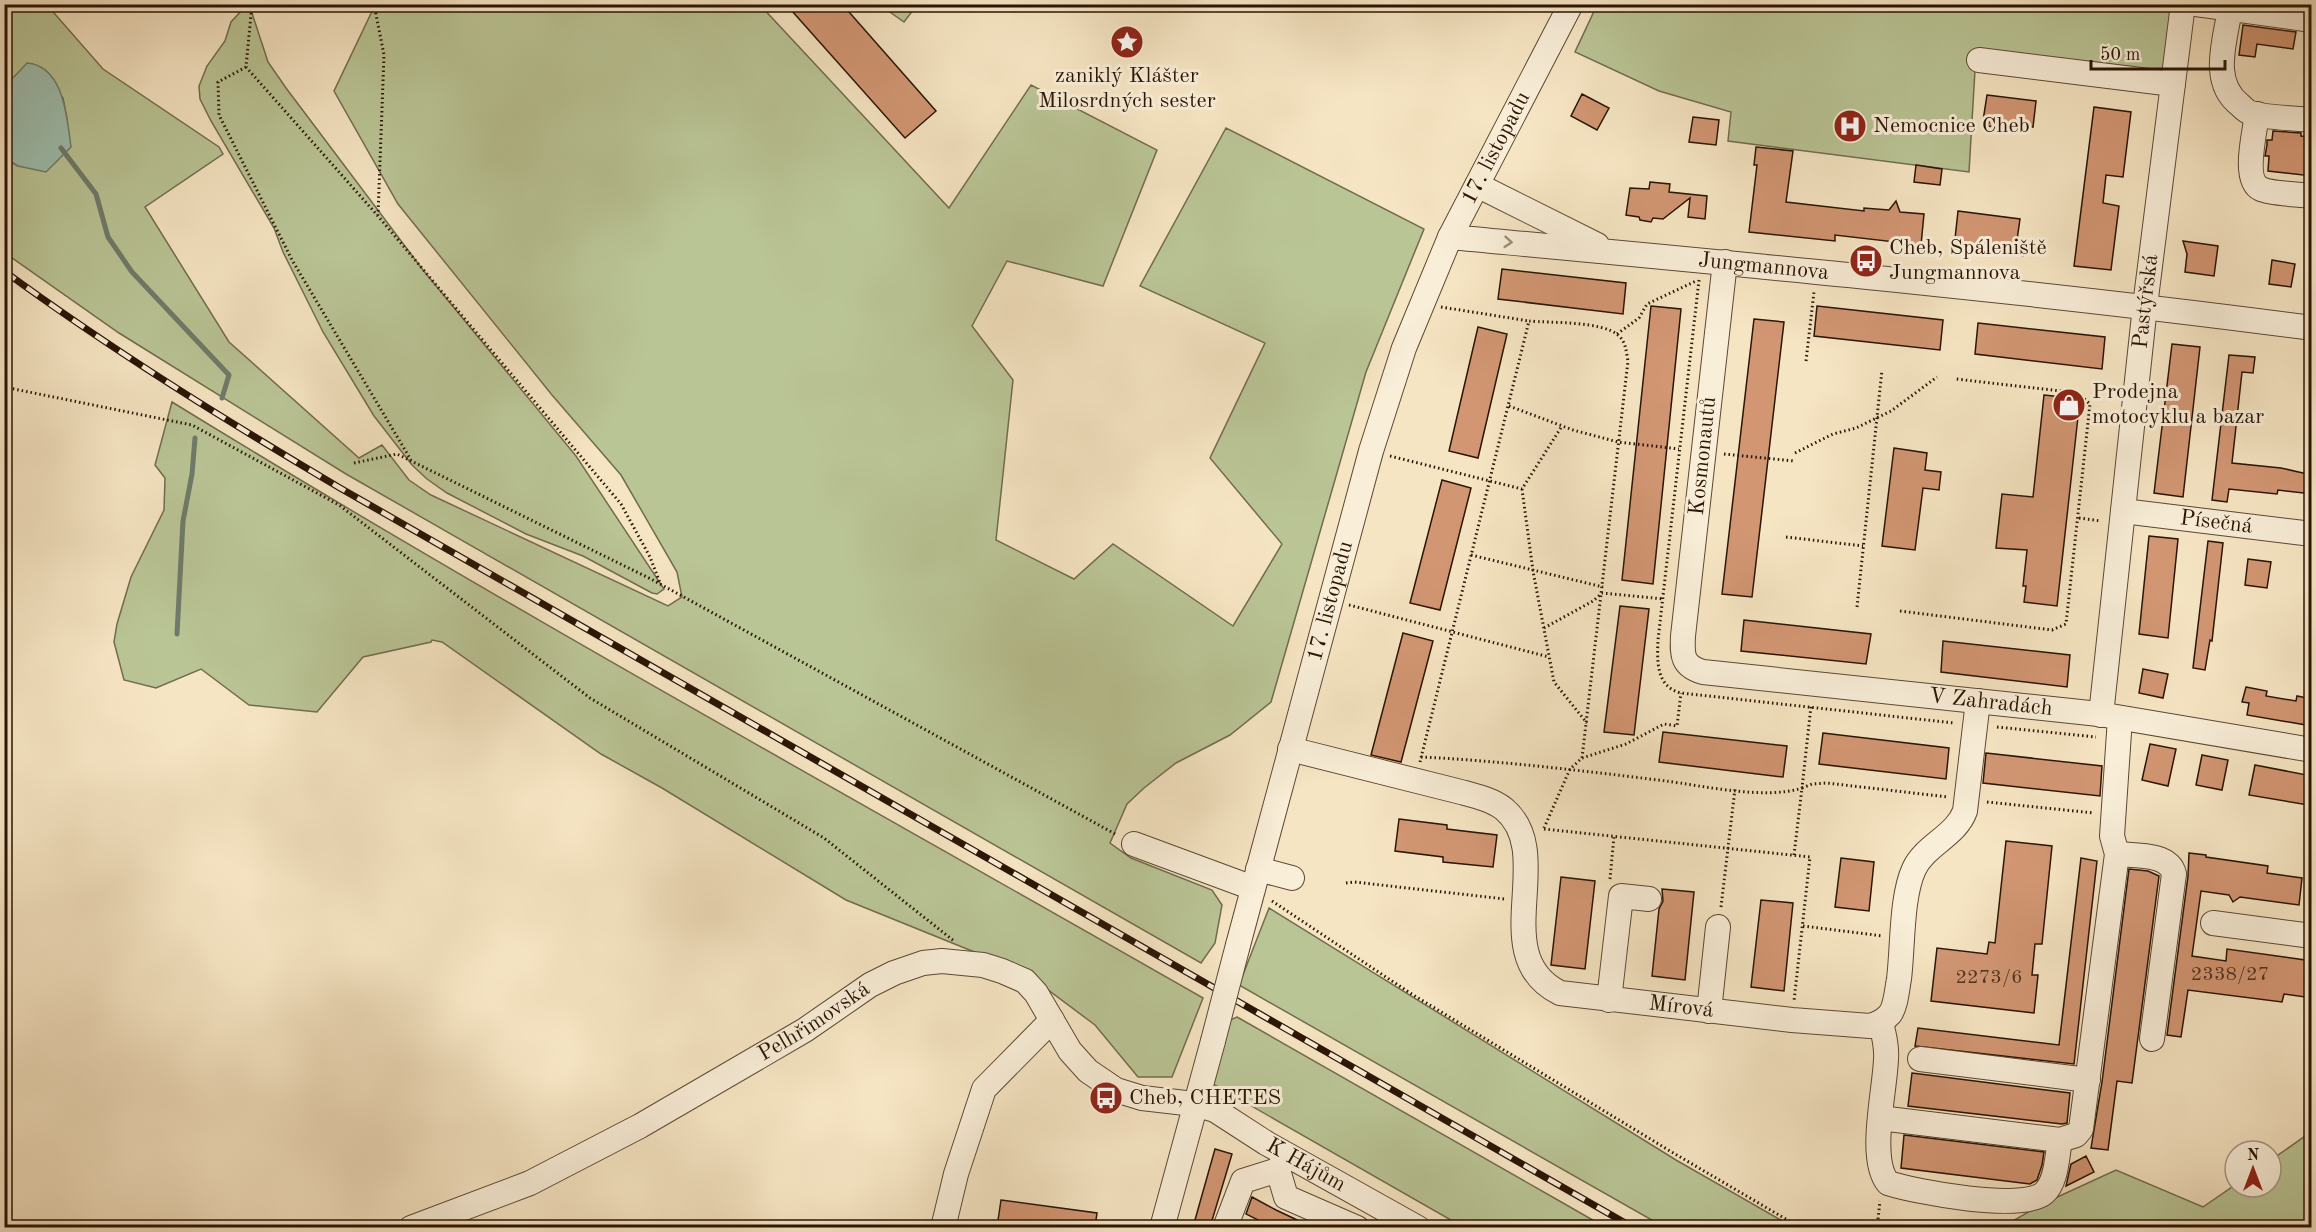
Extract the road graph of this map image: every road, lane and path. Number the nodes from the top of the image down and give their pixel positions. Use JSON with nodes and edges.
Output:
{"nodes":[{"id":1,"x":252,"y":4,"type":"edge"},
{"id":2,"x":374,"y":4,"type":"edge"},
{"id":3,"x":1571,"y":4,"type":"edge"},
{"id":4,"x":2183,"y":4,"type":"edge"},
{"id":5,"x":2196,"y":4,"type":"edge"},
{"id":6,"x":2230,"y":9,"type":"junction"},
{"id":7,"x":2312,"y":20,"type":"edge"},
{"id":8,"x":1979,"y":60,"type":"dead end"},
{"id":9,"x":246,"y":67,"type":"junction"},
{"id":10,"x":2173,"y":84,"type":"junction"},
{"id":11,"x":2257,"y":114,"type":"junction"},
{"id":12,"x":2312,"y":120,"type":"edge"},
{"id":13,"x":1477,"y":185,"type":"junction"},
{"id":14,"x":2312,"y":196,"type":"edge"},
{"id":15,"x":378,"y":216,"type":"junction"},
{"id":16,"x":1450,"y":237,"type":"junction"},
{"id":17,"x":1609,"y":252,"type":"junction"},
{"id":18,"x":1725,"y":262,"type":"junction"},
{"id":19,"x":1700,"y":270,"type":"junction"},
{"id":20,"x":1816,"y":272,"type":"junction"},
{"id":21,"x":1421,"y":304,"type":"junction"},
{"id":22,"x":2145,"y":306,"type":"junction"},
{"id":23,"x":1528,"y":321,"type":"junction"},
{"id":24,"x":2310,"y":329,"type":"edge"},
{"id":25,"x":1617,"y":334,"type":"junction"},
{"id":26,"x":1806,"y":361,"type":"dead end"},
{"id":27,"x":1882,"y":370,"type":"dead end"},
{"id":28,"x":1937,"y":377,"type":"dead end"},
{"id":29,"x":1956,"y":379,"type":"dead end"},
{"id":30,"x":4,"y":387,"type":"edge"},
{"id":31,"x":1509,"y":406,"type":"junction"},
{"id":32,"x":1878,"y":418,"type":"junction"},
{"id":33,"x":1562,"y":426,"type":"junction"},
{"id":34,"x":1618,"y":442,"type":"junction"},
{"id":35,"x":1680,"y":449,"type":"junction"},
{"id":36,"x":1371,"y":451,"type":"junction"},
{"id":37,"x":1704,"y":452,"type":"junction"},
{"id":38,"x":1795,"y":453,"type":"dead end"},
{"id":39,"x":411,"y":461,"type":"junction"},
{"id":40,"x":1794,"y":461,"type":"dead end"},
{"id":41,"x":354,"y":463,"type":"dead end"},
{"id":42,"x":1490,"y":480,"type":"junction"},
{"id":43,"x":1522,"y":489,"type":"junction"},
{"id":44,"x":2123,"y":511,"type":"junction"},
{"id":45,"x":2312,"y":534,"type":"edge"},
{"id":46,"x":1786,"y":537,"type":"dead end"},
{"id":47,"x":1863,"y":546,"type":"junction"},
{"id":48,"x":1471,"y":555,"type":"junction"},
{"id":49,"x":1533,"y":571,"type":"junction"},
{"id":50,"x":661,"y":585,"type":"junction"},
{"id":51,"x":1603,"y":587,"type":"junction"},
{"id":52,"x":1602,"y":593,"type":"junction"},
{"id":53,"x":1663,"y":599,"type":"junction"},
{"id":54,"x":1330,"y":600,"type":"junction"},
{"id":55,"x":1687,"y":602,"type":"junction"},
{"id":56,"x":1857,"y":607,"type":"dead end"},
{"id":57,"x":1900,"y":611,"type":"dead end"},
{"id":58,"x":1544,"y":628,"type":"junction"},
{"id":59,"x":1452,"y":633,"type":"junction"},
{"id":60,"x":1682,"y":649,"type":"joint"},
{"id":61,"x":1549,"y":657,"type":"junction"},
{"id":62,"x":1681,"y":693,"type":"junction"},
{"id":63,"x":1812,"y":695,"type":"junction"},
{"id":64,"x":1978,"y":701,"type":"junction"},
{"id":65,"x":2107,"y":716,"type":"junction"},
{"id":66,"x":1587,"y":723,"type":"junction"},
{"id":67,"x":1975,"y":725,"type":"junction"},
{"id":68,"x":1290,"y":749,"type":"junction"},
{"id":69,"x":2312,"y":750,"type":"edge"},
{"id":70,"x":1421,"y":757,"type":"junction"},
{"id":71,"x":1582,"y":758,"type":"junction"},
{"id":72,"x":1570,"y":770,"type":"junction"},
{"id":73,"x":1415,"y":781,"type":"junction"},
{"id":74,"x":1735,"y":789,"type":"junction"},
{"id":75,"x":1802,"y":789,"type":"junction"},
{"id":76,"x":1967,"y":800,"type":"junction"},
{"id":77,"x":2114,"y":815,"type":"junction"},
{"id":78,"x":1544,"y":828,"type":"junction"},
{"id":79,"x":1134,"y":844,"type":"joint"},
{"id":80,"x":1728,"y":848,"type":"junction"},
{"id":81,"x":1525,"y":854,"type":"junction"},
{"id":82,"x":2117,"y":854,"type":"junction"},
{"id":83,"x":1794,"y":855,"type":"junction"},
{"id":84,"x":1292,"y":878,"type":"dead end"},
{"id":85,"x":1255,"y":879,"type":"junction"},
{"id":86,"x":1346,"y":883,"type":"dead end"},
{"id":87,"x":1649,"y":899,"type":"dead end"},
{"id":88,"x":1525,"y":901,"type":"junction"},
{"id":89,"x":2213,"y":923,"type":"dead end"},
{"id":90,"x":1803,"y":926,"type":"junction"},
{"id":91,"x":1718,"y":927,"type":"joint"},
{"id":92,"x":2312,"y":936,"type":"edge"},
{"id":93,"x":1903,"y":938,"type":"junction"},
{"id":94,"x":957,"y":944,"type":"dead end"},
{"id":95,"x":1609,"y":1000,"type":"junction"},
{"id":96,"x":1709,"y":1011,"type":"junction"},
{"id":97,"x":1052,"y":1020,"type":"junction"},
{"id":98,"x":1792,"y":1020,"type":"junction"},
{"id":99,"x":1881,"y":1023,"type":"junction"},
{"id":100,"x":2152,"y":1039,"type":"dead end"},
{"id":101,"x":1920,"y":1059,"type":"dead end"},
{"id":102,"x":2088,"y":1080,"type":"junction"},
{"id":103,"x":1194,"y":1104,"type":"junction"},
{"id":104,"x":1880,"y":1118,"type":"junction"},
{"id":105,"x":2060,"y":1140,"type":"junction"},
{"id":106,"x":1283,"y":1162,"type":"junction"},
{"id":107,"x":1888,"y":1183,"type":"junction"},
{"id":108,"x":1354,"y":1190,"type":"junction"},
{"id":109,"x":1348,"y":1224,"type":"edge"},
{"id":110,"x":411,"y":1227,"type":"edge"},
{"id":111,"x":943,"y":1227,"type":"edge"},
{"id":112,"x":1162,"y":1227,"type":"edge"},
{"id":113,"x":1228,"y":1227,"type":"edge"},
{"id":114,"x":1418,"y":1227,"type":"edge"},
{"id":115,"x":1801,"y":1227,"type":"edge"},
{"id":116,"x":1877,"y":1227,"type":"edge"}],
"edges":[{"from":1,"to":9,"type":"path"},
{"from":2,"to":15,"type":"path"},
{"from":3,"to":13,"type":"street","name":"17. listopadu"},
{"from":4,"to":10,"type":"street","name":"Pastýřská"},
{"from":5,"to":6,"type":"street"},
{"from":6,"to":7,"type":"street"},
{"from":6,"to":11,"type":"street"},
{"from":8,"to":10,"type":"street"},
{"from":9,"to":15,"type":"path"},
{"from":9,"to":39,"type":"path"},
{"from":10,"to":22,"type":"street","name":"Pastýřská"},
{"from":11,"to":12,"type":"street"},
{"from":11,"to":14,"type":"street"},
{"from":13,"to":16,"type":"street","name":"17. listopadu"},
{"from":13,"to":17,"type":"street","name":"Jungmannova"},
{"from":15,"to":50,"type":"path"},
{"from":16,"to":17,"type":"street","name":"Jungmannova","one_way":true},
{"from":16,"to":21,"type":"street","name":"17. listopadu"},
{"from":17,"to":19,"type":"street","name":"Jungmannova"},
{"from":18,"to":19,"type":"street","name":"Jungmannova"},
{"from":18,"to":20,"type":"street","name":"Jungmannova"},
{"from":18,"to":37,"type":"street","name":"Kosmonautů"},
{"from":19,"to":25,"type":"path"},
{"from":19,"to":35,"type":"path"},
{"from":20,"to":22,"type":"street","name":"Jungmannova"},
{"from":20,"to":26,"type":"path"},
{"from":21,"to":23,"type":"path"},
{"from":21,"to":36,"type":"street","name":"17. listopadu"},
{"from":22,"to":24,"type":"street","name":"Jungmannova"},
{"from":22,"to":44,"type":"street","name":"Pastýřská"},
{"from":23,"to":25,"type":"path"},
{"from":23,"to":31,"type":"path"},
{"from":25,"to":34,"type":"path"},
{"from":27,"to":32,"type":"path"},
{"from":28,"to":32,"type":"path"},
{"from":29,"to":57,"type":"path"},
{"from":30,"to":94,"type":"path"},
{"from":31,"to":33,"type":"path"},
{"from":31,"to":42,"type":"path"},
{"from":32,"to":38,"type":"path"},
{"from":32,"to":47,"type":"path"},
{"from":33,"to":34,"type":"path"},
{"from":33,"to":43,"type":"path"},
{"from":34,"to":35,"type":"path"},
{"from":34,"to":51,"type":"path"},
{"from":35,"to":37,"type":"path"},
{"from":35,"to":53,"type":"path"},
{"from":36,"to":42,"type":"path"},
{"from":36,"to":54,"type":"street","name":"17. listopadu"},
{"from":37,"to":40,"type":"path"},
{"from":37,"to":55,"type":"street","name":"Kosmonautů"},
{"from":39,"to":41,"type":"path"},
{"from":39,"to":50,"type":"path"},
{"from":42,"to":43,"type":"path"},
{"from":42,"to":48,"type":"path"},
{"from":43,"to":49,"type":"path"},
{"from":44,"to":45,"type":"street","name":"Písečná"},
{"from":44,"to":65,"type":"street","name":"Pastýřská"},
{"from":46,"to":47,"type":"path"},
{"from":47,"to":56,"type":"path"},
{"from":48,"to":49,"type":"path"},
{"from":48,"to":59,"type":"path"},
{"from":49,"to":51,"type":"path"},
{"from":49,"to":58,"type":"path"},
{"from":50,"to":79,"type":"path"},
{"from":51,"to":52,"type":"path"},
{"from":52,"to":53,"type":"path"},
{"from":52,"to":58,"type":"path"},
{"from":52,"to":66,"type":"path"},
{"from":53,"to":55,"type":"path"},
{"from":53,"to":62,"type":"path"},
{"from":54,"to":59,"type":"path"},
{"from":54,"to":68,"type":"street","name":"17. listopadu"},
{"from":55,"to":60,"type":"street","name":"Kosmonautů"},
{"from":58,"to":61,"type":"path"},
{"from":59,"to":61,"type":"path"},
{"from":59,"to":70,"type":"path"},
{"from":60,"to":63,"type":"street","name":"V Zahradách"},
{"from":61,"to":66,"type":"path"},
{"from":62,"to":63,"type":"path"},
{"from":62,"to":71,"type":"path"},
{"from":63,"to":64,"type":"street","name":"V Zahradách"},
{"from":63,"to":67,"type":"path"},
{"from":63,"to":75,"type":"path"},
{"from":64,"to":65,"type":"street","name":"V Zahradách"},
{"from":64,"to":67,"type":"street"},
{"from":65,"to":67,"type":"path"},
{"from":65,"to":69,"type":"street","name":"V Zahradách"},
{"from":65,"to":77,"type":"street","name":"Pastýřská"},
{"from":66,"to":71,"type":"path"},
{"from":67,"to":76,"type":"street"},
{"from":68,"to":73,"type":"street","name":"Mírová"},
{"from":68,"to":85,"type":"street","name":"17. listopadu"},
{"from":70,"to":72,"type":"path"},
{"from":70,"to":73,"type":"path"},
{"from":71,"to":72,"type":"path"},
{"from":72,"to":74,"type":"path"},
{"from":72,"to":78,"type":"path"},
{"from":73,"to":81,"type":"street","name":"Mírová"},
{"from":74,"to":75,"type":"path"},
{"from":74,"to":80,"type":"path"},
{"from":75,"to":76,"type":"path"},
{"from":75,"to":83,"type":"path"},
{"from":76,"to":77,"type":"path"},
{"from":76,"to":93,"type":"street"},
{"from":77,"to":82,"type":"street","name":"Pastýřská"},
{"from":78,"to":80,"type":"path"},
{"from":78,"to":81,"type":"path"},
{"from":79,"to":85,"type":"street"},
{"from":80,"to":83,"type":"path"},
{"from":80,"to":91,"type":"path"},
{"from":81,"to":88,"type":"street","name":"Mírová"},
{"from":82,"to":100,"type":"street"},
{"from":82,"to":102,"type":"street","name":"Pastýřská"},
{"from":83,"to":90,"type":"path"},
{"from":84,"to":85,"type":"street"},
{"from":85,"to":103,"type":"street","name":"17. listopadu","bridge":true},
{"from":85,"to":115,"type":"path"},
{"from":86,"to":88,"type":"path"},
{"from":87,"to":95,"type":"street"},
{"from":88,"to":95,"type":"street","name":"Mírová"},
{"from":89,"to":92,"type":"street"},
{"from":90,"to":93,"type":"path"},
{"from":90,"to":98,"type":"path"},
{"from":91,"to":96,"type":"street"},
{"from":93,"to":99,"type":"street"},
{"from":95,"to":96,"type":"street","name":"Mírová"},
{"from":96,"to":98,"type":"street","name":"Mírová"},
{"from":97,"to":103,"type":"street","name":"Pelhřimovská"},
{"from":97,"to":110,"type":"street","name":"Pelhřimovská"},
{"from":97,"to":111,"type":"street"},
{"from":98,"to":99,"type":"street","name":"Mírová"},
{"from":99,"to":104,"type":"street"},
{"from":101,"to":102,"type":"street"},
{"from":102,"to":105,"type":"street","name":"Pastýřská"},
{"from":103,"to":106,"type":"street","name":"K Hájům"},
{"from":103,"to":112,"type":"street","name":"17. listopadu"},
{"from":104,"to":105,"type":"street"},
{"from":104,"to":107,"type":"street"},
{"from":105,"to":107,"type":"street"},
{"from":106,"to":108,"type":"street","name":"K Hájům"},
{"from":106,"to":109,"type":"street"},
{"from":106,"to":113,"type":"street"},
{"from":107,"to":116,"type":"path"},
{"from":108,"to":109,"type":"street"},
{"from":108,"to":114,"type":"street","name":"K Hájům"}]}
